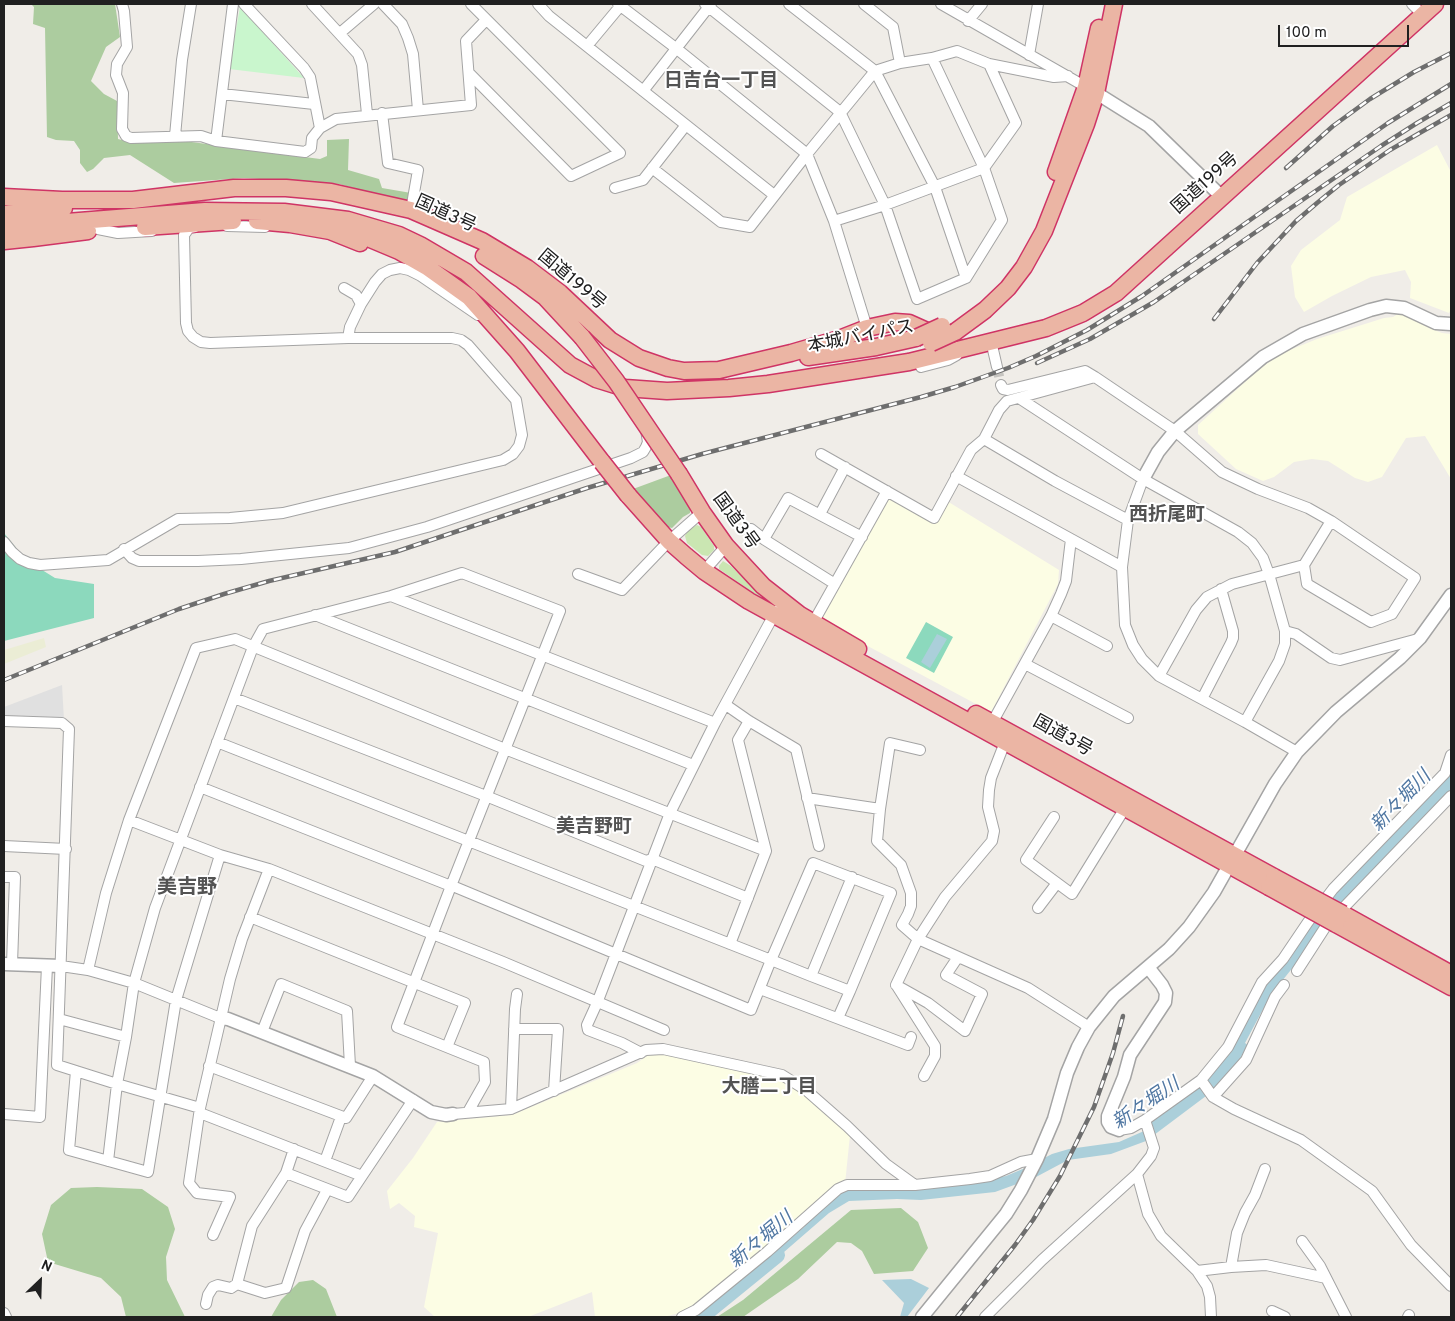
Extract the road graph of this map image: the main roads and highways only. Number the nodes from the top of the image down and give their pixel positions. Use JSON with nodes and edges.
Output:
{"nodes":[{"id":1,"x":1104,"y":4,"type":"edge"},
{"id":2,"x":1114,"y":4,"type":"edge"},
{"id":3,"x":1424,"y":8,"type":"edge"},
{"id":4,"x":1091,"y":90,"type":"junction"},
{"id":5,"x":4,"y":197,"type":"edge"},
{"id":6,"x":133,"y":200,"type":"junction"},
{"id":7,"x":284,"y":212,"type":"junction"},
{"id":8,"x":4,"y":214,"type":"edge"},
{"id":9,"x":4,"y":227,"type":"edge"},
{"id":10,"x":323,"y":230,"type":"junction"},
{"id":11,"x":4,"y":240,"type":"edge"},
{"id":12,"x":379,"y":242,"type":"junction"},
{"id":13,"x":924,"y":337,"type":"junction"},
{"id":14,"x":978,"y":344,"type":"junction"},
{"id":15,"x":558,"y":355,"type":"junction"},
{"id":16,"x":719,"y":370,"type":"junction"},
{"id":17,"x":638,"y":390,"type":"junction"},
{"id":18,"x":548,"y":392,"type":"junction"},
{"id":19,"x":777,"y":609,"type":"junction"},
{"id":20,"x":1007,"y":737,"type":"junction"},
{"id":21,"x":1232,"y":860,"type":"junction"},
{"id":22,"x":1340,"y":919,"type":"junction"},
{"id":23,"x":1451,"y":974,"type":"edge"},
{"id":24,"x":1451,"y":987,"type":"edge"}],
"edges":[{"from":1,"to":4,"type":"highway","name":"本城バイパス"},
{"from":2,"to":4,"type":"highway","name":"本城バイパス"},
{"from":3,"to":14,"type":"highway","name":"国道199号"},
{"from":4,"to":13,"type":"highway","name":"本城バイパス","bridge":true},
{"from":5,"to":6,"type":"highway"},
{"from":6,"to":8,"type":"highway","name":"国道3号"},
{"from":6,"to":16,"type":"highway","name":"国道199号"},
{"from":6,"to":19,"type":"highway","name":"国道3号","bridge":true},
{"from":7,"to":9,"type":"highway","name":"国道3号"},
{"from":7,"to":12,"type":"highway","name":"国道3号"},
{"from":7,"to":15,"type":"highway","name":"国道199号"},
{"from":10,"to":11,"type":"highway"},
{"from":10,"to":12,"type":"highway"},
{"from":10,"to":18,"type":"highway"},
{"from":12,"to":15,"type":"highway"},
{"from":12,"to":18,"type":"highway","name":"国道3号"},
{"from":13,"to":14,"type":"highway","name":"国道199号"},
{"from":13,"to":16,"type":"highway","name":"本城バイパス"},
{"from":13,"to":16,"type":"highway","name":"国道199号"},
{"from":13,"to":17,"type":"highway","name":"本城バイパス"},
{"from":14,"to":17,"type":"highway","name":"国道199号"},
{"from":15,"to":17,"type":"highway","name":"国道199号"},
{"from":18,"to":19,"type":"highway","name":"国道3号","bridge":true},
{"from":19,"to":20,"type":"highway","name":"国道3号"},
{"from":19,"to":20,"type":"highway","name":"国道3号"},
{"from":20,"to":21,"type":"highway","name":"国道3号"},
{"from":20,"to":21,"type":"highway","name":"国道3号"},
{"from":21,"to":22,"type":"highway","name":"国道3号","bridge":true},
{"from":22,"to":23,"type":"highway","name":"国道3号"},
{"from":22,"to":24,"type":"highway","name":"国道3号"}]}
